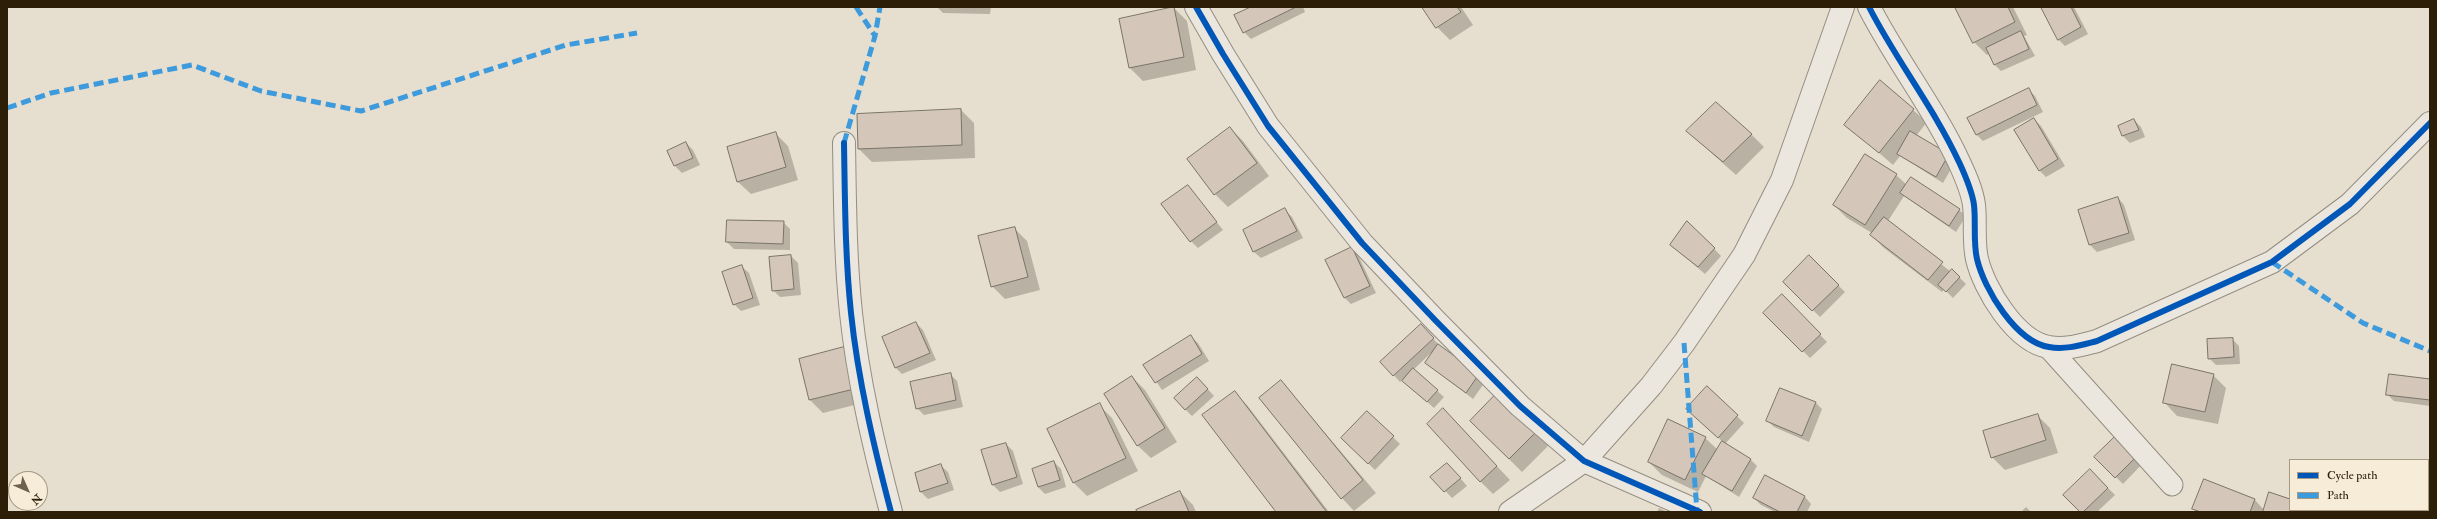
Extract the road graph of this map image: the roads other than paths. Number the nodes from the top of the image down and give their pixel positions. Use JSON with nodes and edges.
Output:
{"nodes":[{"id":1,"x":1196,"y":7,"type":"edge"},
{"id":2,"x":1843,"y":7,"type":"edge"},
{"id":3,"x":1869,"y":7,"type":"edge"},
{"id":4,"x":2430,"y":123,"type":"edge"},
{"id":5,"x":844,"y":143,"type":"dead end"},
{"id":6,"x":2048,"y":347,"type":"junction"},
{"id":7,"x":1584,"y":460,"type":"junction"},
{"id":8,"x":2172,"y":484,"type":"dead end"},
{"id":9,"x":891,"y":512,"type":"edge"},
{"id":10,"x":1510,"y":512,"type":"edge"},
{"id":11,"x":1700,"y":512,"type":"edge"}],
"edges":[{"from":1,"to":7,"type":"street"},
{"from":2,"to":7,"type":"street"},
{"from":3,"to":6,"type":"street"},
{"from":4,"to":6,"type":"street"},
{"from":5,"to":9,"type":"street"},
{"from":6,"to":8,"type":"lane"},
{"from":7,"to":10,"type":"street"},
{"from":7,"to":11,"type":"street"}]}
